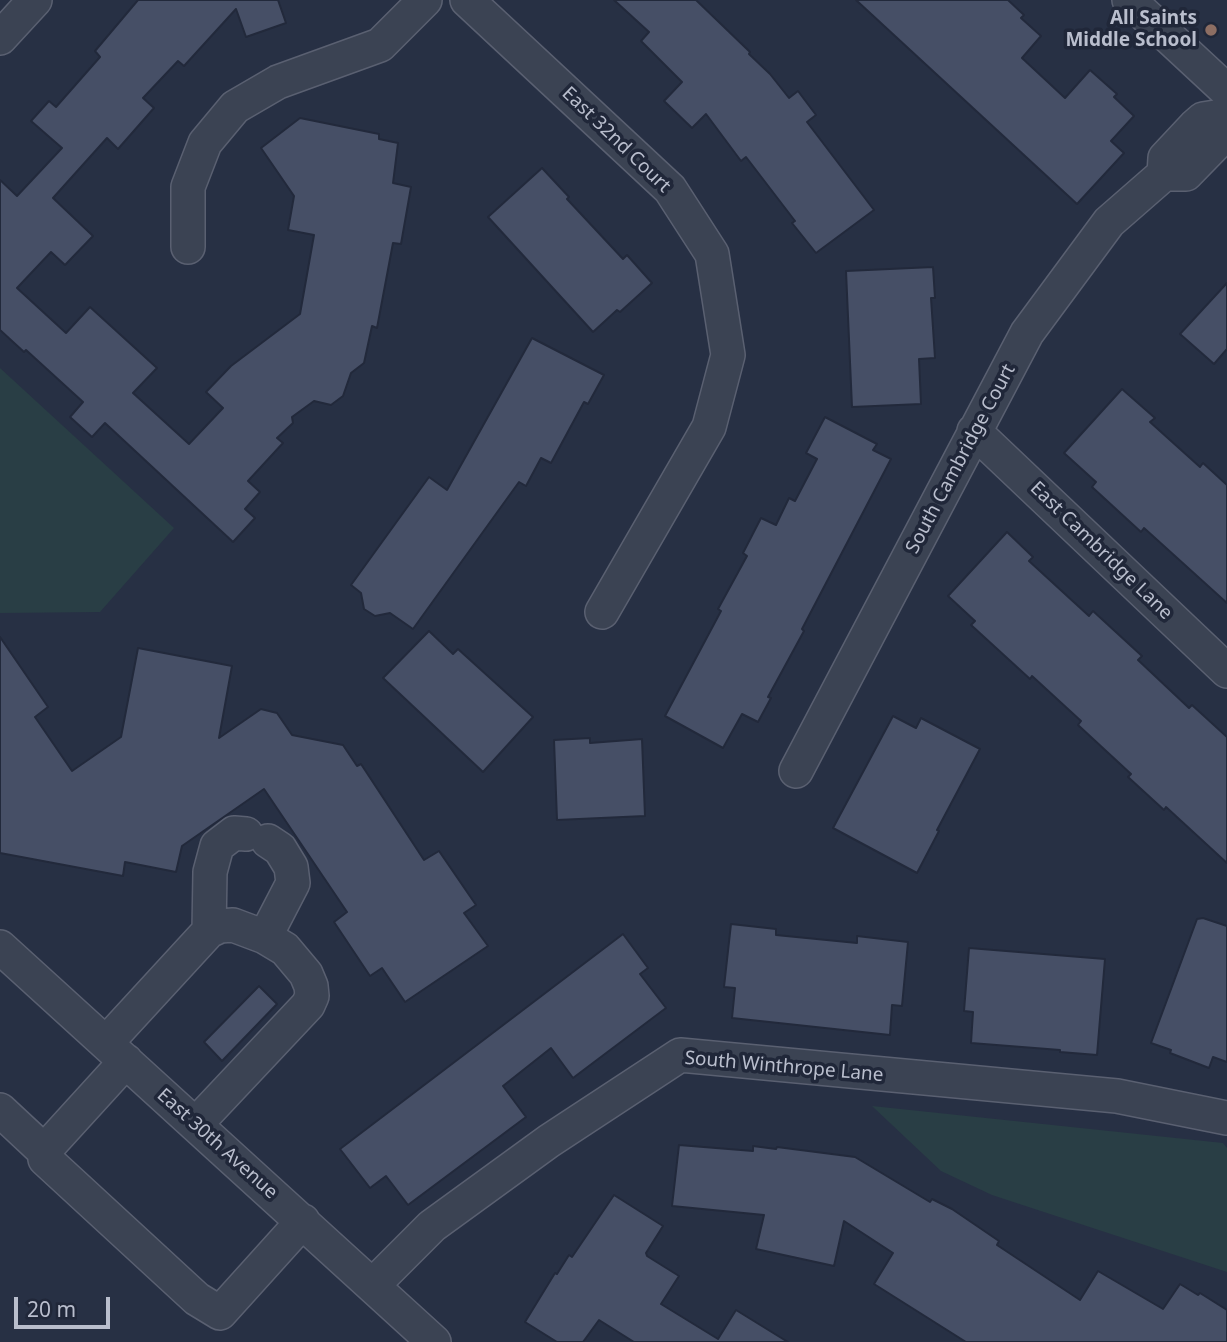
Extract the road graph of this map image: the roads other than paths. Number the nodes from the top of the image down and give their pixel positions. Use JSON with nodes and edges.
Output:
{"nodes":[{"id":1,"x":35,"y":0,"type":"edge"},
{"id":2,"x":425,"y":0,"type":"edge"},
{"id":3,"x":467,"y":0,"type":"edge"},
{"id":4,"x":1129,"y":0,"type":"edge"},
{"id":5,"x":0,"y":38,"type":"edge"},
{"id":6,"x":1225,"y":106,"type":"edge"},
{"id":7,"x":188,"y":247,"type":"dead end"},
{"id":8,"x":975,"y":431,"type":"junction"},
{"id":9,"x":602,"y":612,"type":"dead end"},
{"id":10,"x":1227,"y":671,"type":"edge"},
{"id":11,"x":796,"y":771,"type":"dead end"},
{"id":12,"x":209,"y":931,"type":"junction"},
{"id":13,"x":265,"y":937,"type":"junction"},
{"id":14,"x":0,"y":947,"type":"edge"},
{"id":15,"x":116,"y":1052,"type":"junction"},
{"id":16,"x":0,"y":1110,"type":"edge"},
{"id":17,"x":1227,"y":1118,"type":"edge"},
{"id":18,"x":196,"y":1124,"type":"junction"},
{"id":19,"x":44,"y":1151,"type":"junction"},
{"id":20,"x":303,"y":1221,"type":"junction"},
{"id":21,"x":373,"y":1285,"type":"junction"},
{"id":22,"x":434,"y":1342,"type":"edge"}],
"edges":[{"from":1,"to":5,"type":"street"},
{"from":2,"to":7,"type":"street"},
{"from":3,"to":9,"type":"street","name":"East 32nd Court"},
{"from":4,"to":6,"type":"street"},
{"from":6,"to":8,"type":"street","name":"South Cambridge Court"},
{"from":8,"to":10,"type":"street","name":"East Cambridge Lane"},
{"from":8,"to":11,"type":"street","name":"South Cambridge Court"},
{"from":12,"to":13,"type":"street"},
{"from":12,"to":13,"type":"street"},
{"from":12,"to":15,"type":"street"},
{"from":13,"to":18,"type":"street"},
{"from":14,"to":15,"type":"street","name":"East 30th Avenue"},
{"from":15,"to":18,"type":"street","name":"East 30th Avenue"},
{"from":15,"to":19,"type":"street"},
{"from":16,"to":19,"type":"street"},
{"from":17,"to":21,"type":"street","name":"South Winthrope Lane"},
{"from":18,"to":20,"type":"street","name":"East 30th Avenue"},
{"from":19,"to":20,"type":"street"},
{"from":20,"to":21,"type":"street","name":"East 30th Avenue"},
{"from":21,"to":22,"type":"street","name":"East 30th Avenue"}]}
